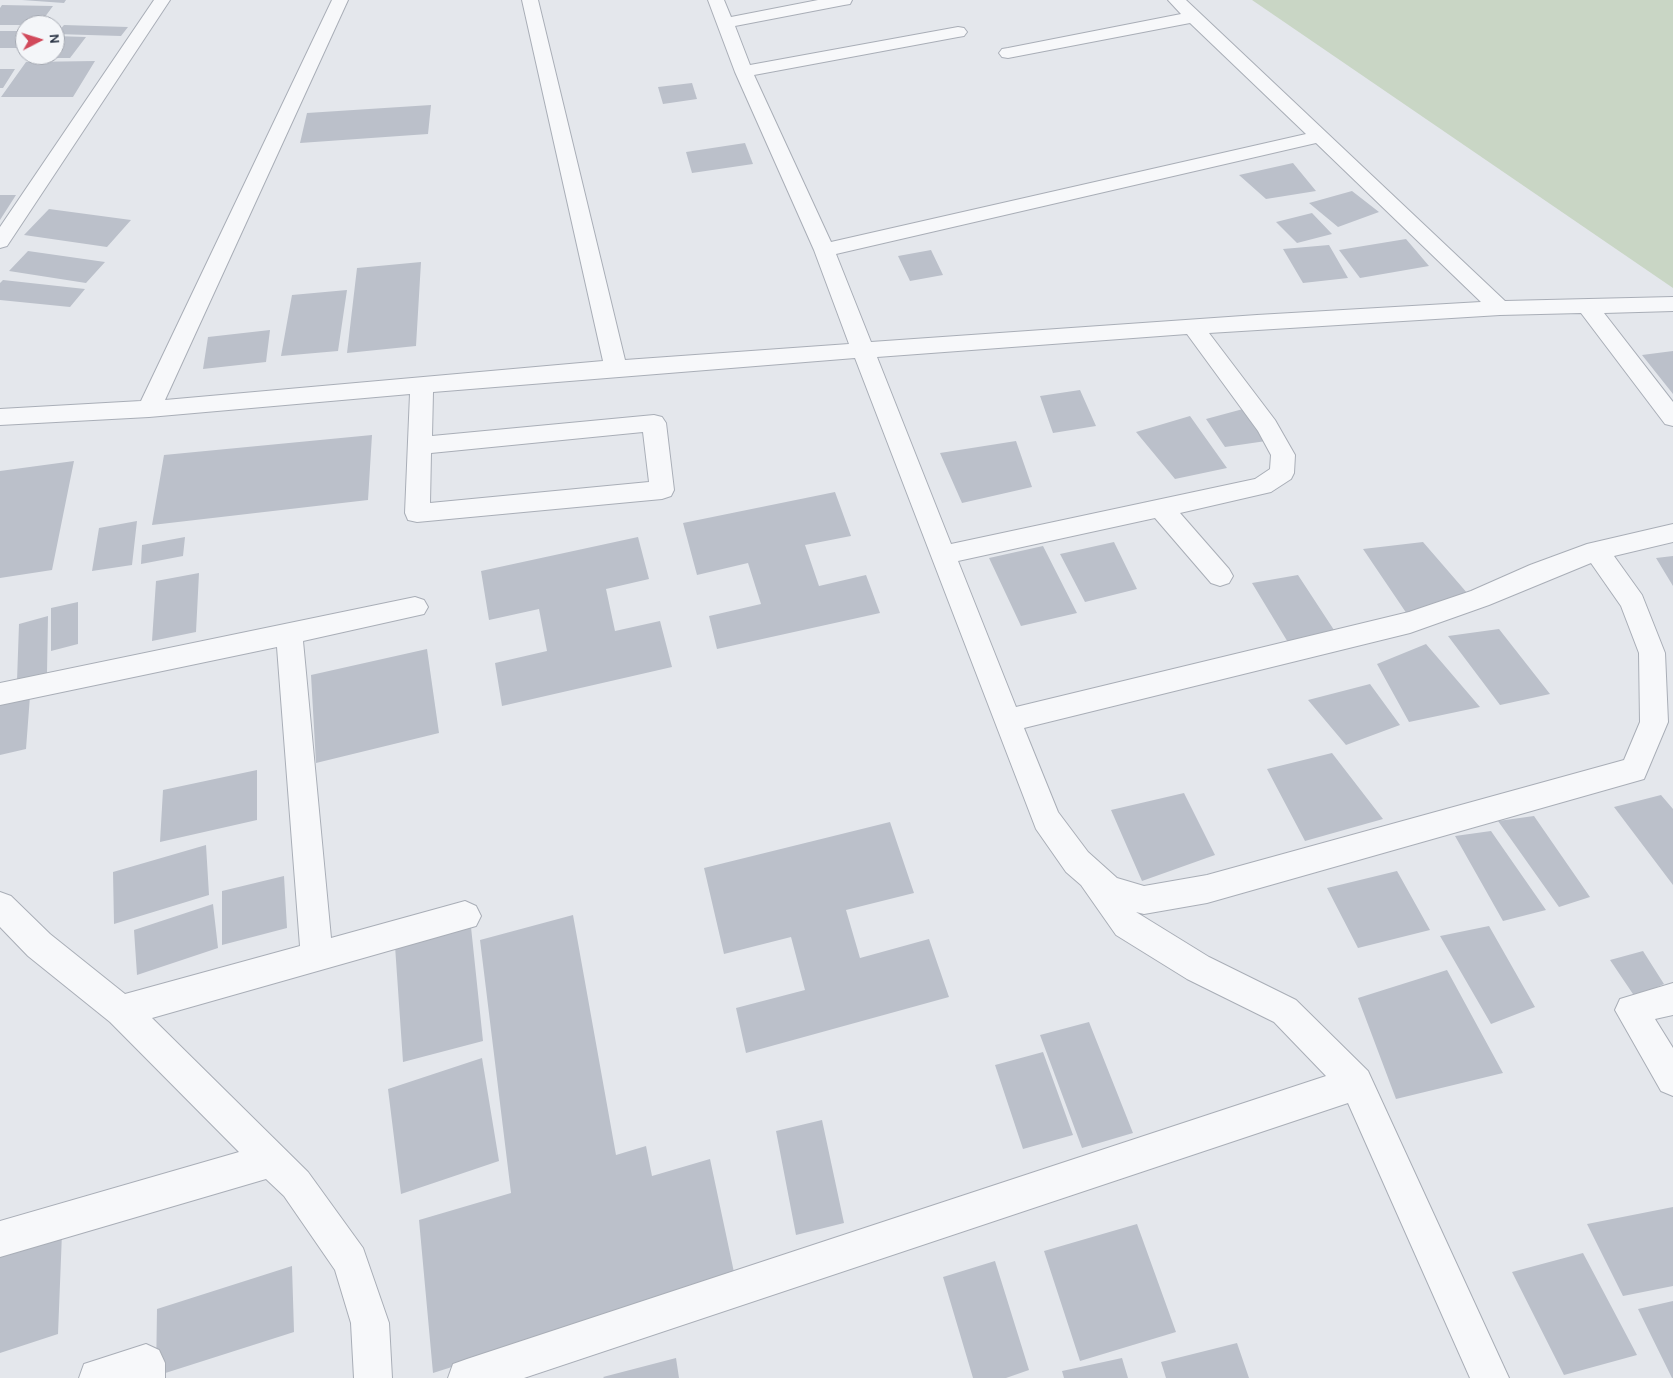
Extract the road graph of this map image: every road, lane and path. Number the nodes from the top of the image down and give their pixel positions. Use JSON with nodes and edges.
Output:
{"nodes":[{"id":1,"x":162,"y":0,"type":"edge"},
{"id":2,"x":340,"y":0,"type":"edge"},
{"id":3,"x":530,"y":0,"type":"edge"},
{"id":4,"x":716,"y":0,"type":"edge"},
{"id":5,"x":844,"y":0,"type":"edge"},
{"id":6,"x":1176,"y":0,"type":"edge"},
{"id":7,"x":1194,"y":17,"type":"junction"},
{"id":8,"x":725,"y":23,"type":"junction"},
{"id":9,"x":958,"y":32,"type":"dead end"},
{"id":10,"x":1008,"y":53,"type":"dead end"},
{"id":11,"x":744,"y":72,"type":"junction"},
{"id":12,"x":1318,"y":136,"type":"junction"},
{"id":13,"x":0,"y":242,"type":"edge"},
{"id":14,"x":824,"y":250,"type":"junction"},
{"id":15,"x":1673,"y":304,"type":"edge"},
{"id":16,"x":1588,"y":306,"type":"junction"},
{"id":17,"x":1500,"y":308,"type":"junction"},
{"id":18,"x":1193,"y":327,"type":"junction"},
{"id":19,"x":864,"y":351,"type":"junction"},
{"id":20,"x":616,"y":368,"type":"junction"},
{"id":21,"x":422,"y":385,"type":"junction"},
{"id":22,"x":149,"y":409,"type":"junction"},
{"id":23,"x":0,"y":418,"type":"edge"},
{"id":24,"x":1673,"y":418,"type":"edge"},
{"id":25,"x":420,"y":446,"type":"junction"},
{"id":26,"x":1160,"y":508,"type":"junction"},
{"id":27,"x":1673,"y":533,"type":"edge"},
{"id":28,"x":1596,"y":551,"type":"junction"},
{"id":29,"x":943,"y":556,"type":"junction"},
{"id":30,"x":1220,"y":576,"type":"dead end"},
{"id":31,"x":415,"y":607,"type":"dead end"},
{"id":32,"x":289,"y":634,"type":"junction"},
{"id":33,"x":0,"y":694,"type":"edge"},
{"id":34,"x":1007,"y":721,"type":"junction"},
{"id":35,"x":1085,"y":868,"type":"junction"},
{"id":36,"x":0,"y":906,"type":"edge"},
{"id":37,"x":465,"y":916,"type":"dead end"},
{"id":38,"x":317,"y":957,"type":"junction"},
{"id":39,"x":1673,"y":1000,"type":"edge"},
{"id":40,"x":120,"y":1011,"type":"junction"},
{"id":41,"x":1673,"y":1079,"type":"edge"},
{"id":42,"x":1356,"y":1083,"type":"junction"},
{"id":43,"x":272,"y":1160,"type":"junction"},
{"id":44,"x":0,"y":1239,"type":"edge"},
{"id":45,"x":98,"y":1378,"type":"edge"},
{"id":46,"x":146,"y":1378,"type":"edge"},
{"id":47,"x":372,"y":1378,"type":"edge"},
{"id":48,"x":468,"y":1378,"type":"edge"},
{"id":49,"x":1490,"y":1378,"type":"edge"}],
"edges":[{"from":1,"to":13,"type":"street"},
{"from":2,"to":22,"type":"street"},
{"from":3,"to":20,"type":"street"},
{"from":4,"to":8,"type":"street"},
{"from":5,"to":8,"type":"street"},
{"from":6,"to":7,"type":"street"},
{"from":7,"to":10,"type":"street"},
{"from":7,"to":12,"type":"street"},
{"from":8,"to":11,"type":"street"},
{"from":9,"to":11,"type":"street"},
{"from":11,"to":14,"type":"street"},
{"from":12,"to":14,"type":"street"},
{"from":12,"to":17,"type":"street"},
{"from":14,"to":19,"type":"street"},
{"from":15,"to":16,"type":"street"},
{"from":16,"to":17,"type":"street"},
{"from":16,"to":24,"type":"street"},
{"from":17,"to":18,"type":"street"},
{"from":18,"to":19,"type":"street"},
{"from":18,"to":26,"type":"street"},
{"from":19,"to":20,"type":"street"},
{"from":19,"to":29,"type":"street"},
{"from":20,"to":21,"type":"street"},
{"from":21,"to":22,"type":"street"},
{"from":21,"to":25,"type":"street"},
{"from":22,"to":23,"type":"street"},
{"from":25,"to":25,"type":"street"},
{"from":26,"to":29,"type":"street"},
{"from":26,"to":30,"type":"street"},
{"from":27,"to":28,"type":"street"},
{"from":28,"to":34,"type":"street"},
{"from":28,"to":35,"type":"street"},
{"from":29,"to":34,"type":"street"},
{"from":31,"to":32,"type":"street"},
{"from":32,"to":33,"type":"street"},
{"from":32,"to":38,"type":"street"},
{"from":34,"to":35,"type":"street"},
{"from":35,"to":42,"type":"street"},
{"from":36,"to":40,"type":"street"},
{"from":37,"to":38,"type":"street"},
{"from":38,"to":40,"type":"street"},
{"from":39,"to":41,"type":"street"},
{"from":40,"to":43,"type":"street"},
{"from":42,"to":48,"type":"street"},
{"from":42,"to":49,"type":"street"},
{"from":43,"to":44,"type":"street"},
{"from":43,"to":47,"type":"street"},
{"from":45,"to":46,"type":"street"}]}
